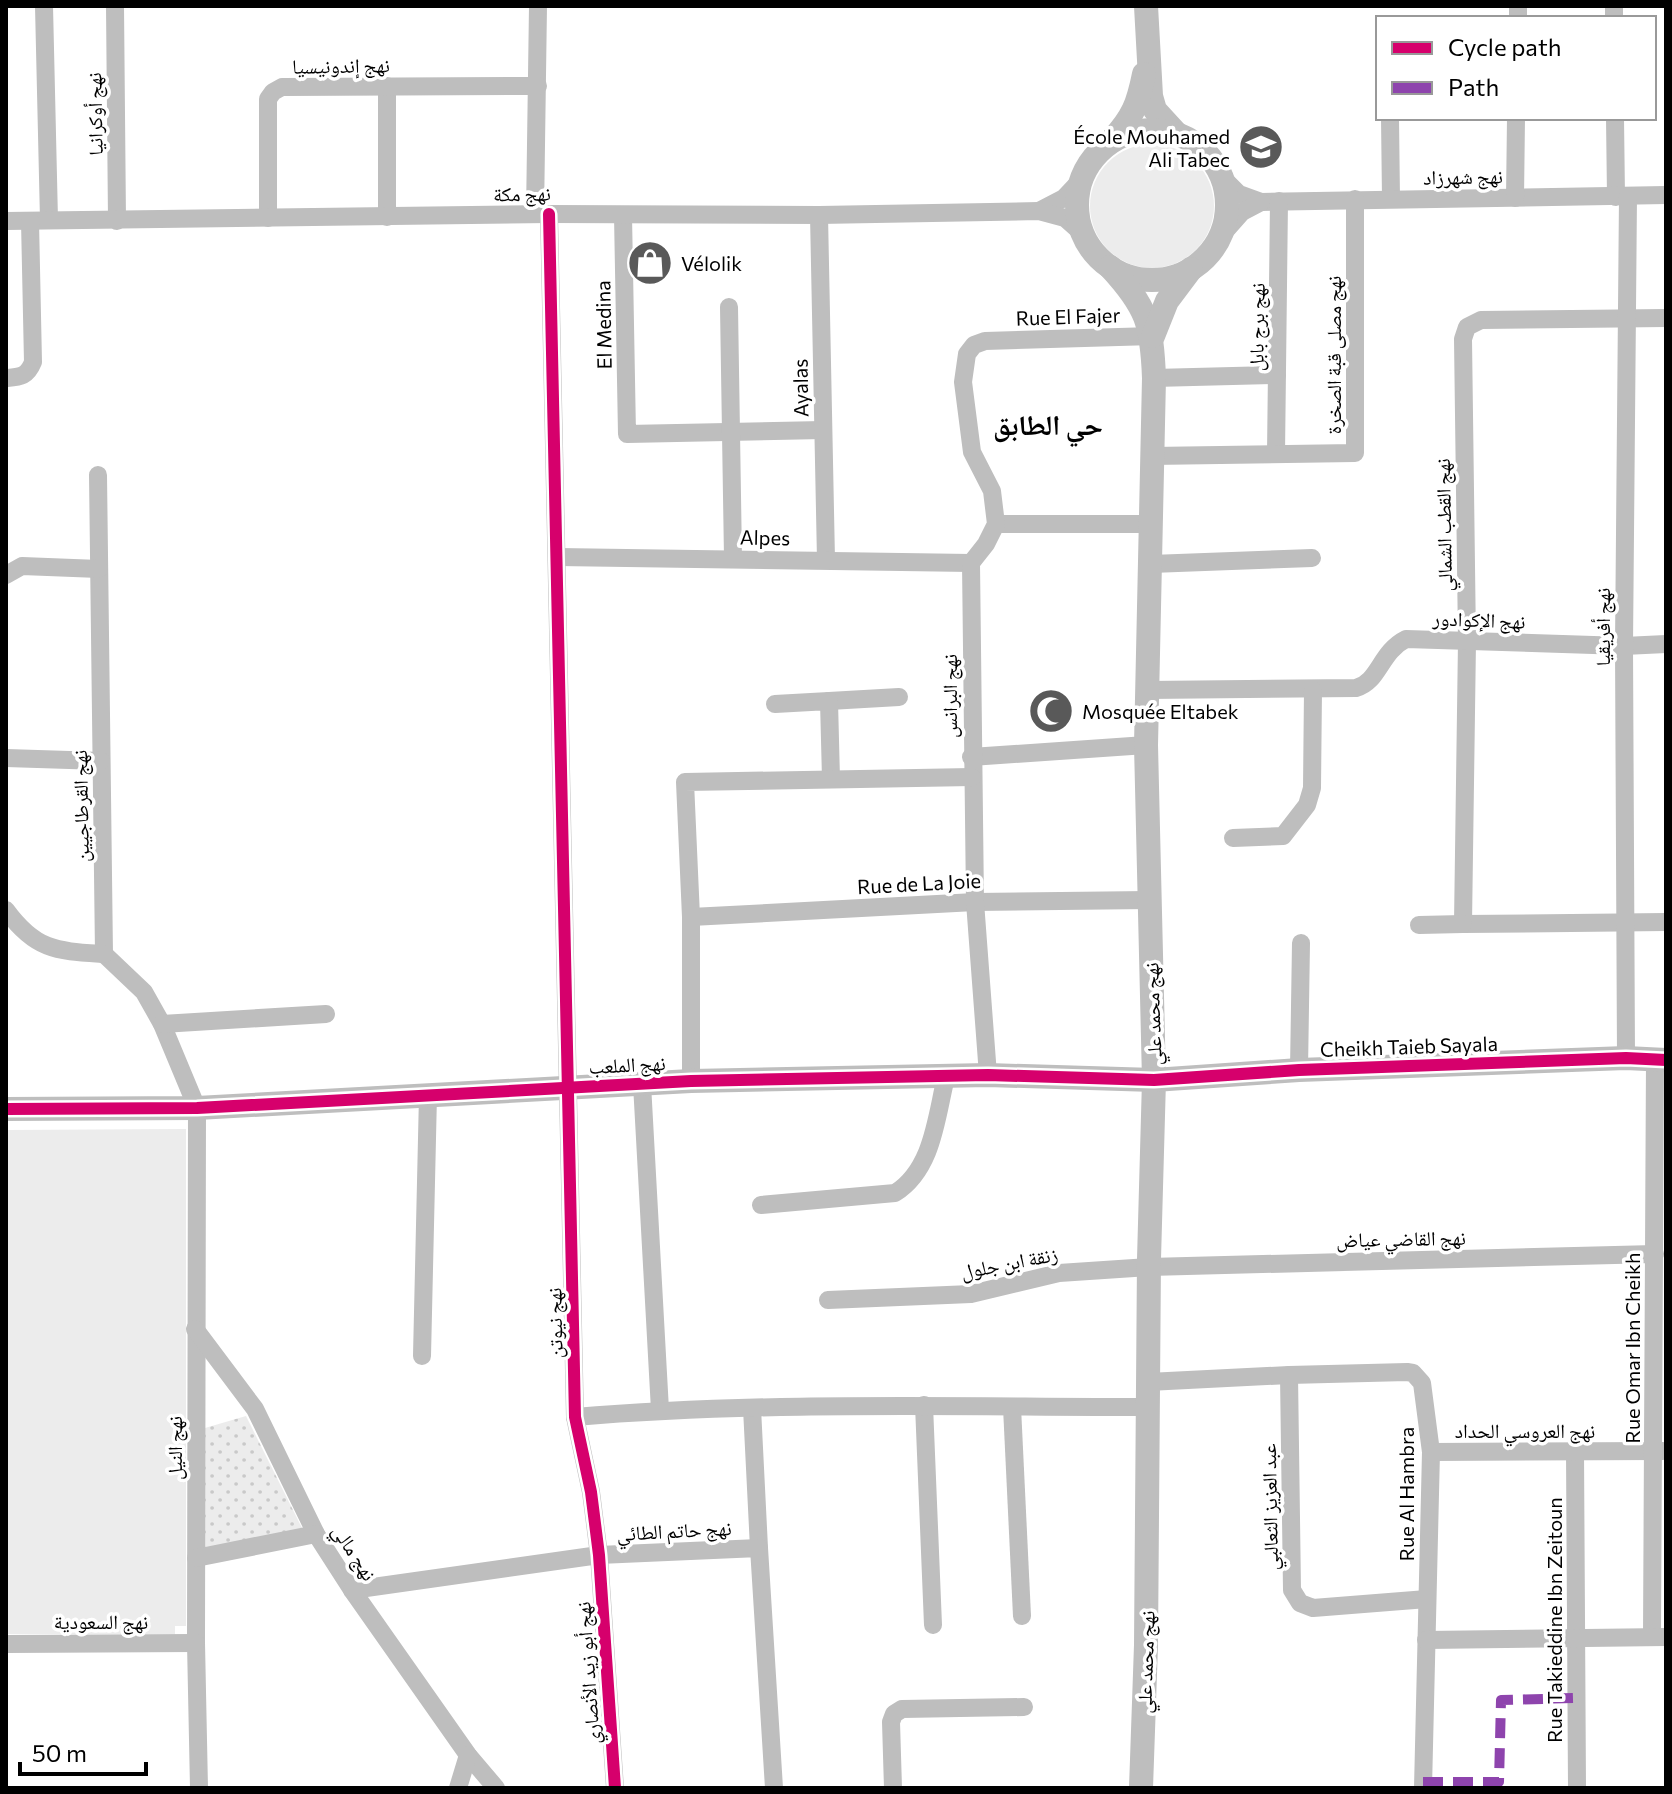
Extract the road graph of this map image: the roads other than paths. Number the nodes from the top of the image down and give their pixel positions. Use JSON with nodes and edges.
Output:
{"nodes":[{"id":1,"x":44,"y":6,"type":"edge"},
{"id":2,"x":115,"y":6,"type":"edge"},
{"id":3,"x":538,"y":6,"type":"edge"},
{"id":4,"x":1146,"y":6,"type":"edge"},
{"id":5,"x":1148,"y":56,"type":"junction"},
{"id":6,"x":387,"y":86,"type":"junction"},
{"id":7,"x":538,"y":86,"type":"junction"},
{"id":8,"x":1390,"y":120,"type":"edge"},
{"id":9,"x":1516,"y":120,"type":"edge"},
{"id":10,"x":1615,"y":120,"type":"edge"},
{"id":11,"x":1177,"y":134,"type":"junction"},
{"id":12,"x":1103,"y":149,"type":"junction"},
{"id":13,"x":1221,"y":176,"type":"junction"},
{"id":14,"x":1082,"y":179,"type":"junction"},
{"id":15,"x":1666,"y":195,"type":"edge"},
{"id":16,"x":1622,"y":196,"type":"junction"},
{"id":17,"x":1515,"y":198,"type":"junction"},
{"id":18,"x":1355,"y":199,"type":"junction"},
{"id":19,"x":1391,"y":199,"type":"junction"},
{"id":20,"x":1270,"y":201,"type":"junction"},
{"id":21,"x":1039,"y":211,"type":"junction"},
{"id":22,"x":542,"y":214,"type":"junction"},
{"id":23,"x":623,"y":215,"type":"junction"},
{"id":24,"x":819,"y":215,"type":"junction"},
{"id":25,"x":387,"y":217,"type":"junction"},
{"id":26,"x":268,"y":218,"type":"junction"},
{"id":27,"x":6,"y":221,"type":"edge"},
{"id":28,"x":40,"y":221,"type":"junction"},
{"id":29,"x":117,"y":221,"type":"junction"},
{"id":30,"x":1083,"y":234,"type":"junction"},
{"id":31,"x":1219,"y":238,"type":"junction"},
{"id":32,"x":1110,"y":267,"type":"junction"},
{"id":33,"x":1191,"y":269,"type":"junction"},
{"id":34,"x":729,"y":307,"type":"dead end"},
{"id":35,"x":1626,"y":318,"type":"junction"},
{"id":36,"x":1666,"y":318,"type":"edge"},
{"id":37,"x":1153,"y":336,"type":"junction"},
{"id":38,"x":1277,"y":375,"type":"junction"},
{"id":39,"x":6,"y":378,"type":"edge"},
{"id":40,"x":1154,"y":378,"type":"junction"},
{"id":41,"x":823,"y":430,"type":"junction"},
{"id":42,"x":731,"y":432,"type":"junction"},
{"id":43,"x":1276,"y":454,"type":"junction"},
{"id":44,"x":1151,"y":456,"type":"junction"},
{"id":45,"x":98,"y":475,"type":"dead end"},
{"id":46,"x":996,"y":524,"type":"junction"},
{"id":47,"x":1150,"y":524,"type":"junction"},
{"id":48,"x":558,"y":557,"type":"junction"},
{"id":49,"x":733,"y":558,"type":"junction"},
{"id":50,"x":1312,"y":558,"type":"dead end"},
{"id":51,"x":826,"y":560,"type":"junction"},
{"id":52,"x":971,"y":563,"type":"junction"},
{"id":53,"x":1151,"y":564,"type":"junction"},
{"id":54,"x":99,"y":569,"type":"junction"},
{"id":55,"x":6,"y":575,"type":"edge"},
{"id":56,"x":1467,"y":641,"type":"junction"},
{"id":57,"x":1666,"y":644,"type":"edge"},
{"id":58,"x":1624,"y":646,"type":"junction"},
{"id":59,"x":1147,"y":690,"type":"junction"},
{"id":60,"x":1313,"y":690,"type":"junction"},
{"id":61,"x":899,"y":697,"type":"dead end"},
{"id":62,"x":829,"y":701,"type":"junction"},
{"id":63,"x":775,"y":704,"type":"dead end"},
{"id":64,"x":1146,"y":745,"type":"junction"},
{"id":65,"x":971,"y":757,"type":"junction"},
{"id":66,"x":6,"y":758,"type":"edge"},
{"id":67,"x":101,"y":761,"type":"junction"},
{"id":68,"x":972,"y":777,"type":"junction"},
{"id":69,"x":831,"y":779,"type":"junction"},
{"id":70,"x":1233,"y":838,"type":"dead end"},
{"id":71,"x":1149,"y":900,"type":"junction"},
{"id":72,"x":975,"y":902,"type":"junction"},
{"id":73,"x":6,"y":910,"type":"edge"},
{"id":74,"x":691,"y":917,"type":"junction"},
{"id":75,"x":1627,"y":921,"type":"junction"},
{"id":76,"x":1666,"y":922,"type":"edge"},
{"id":77,"x":1463,"y":924,"type":"junction"},
{"id":78,"x":1419,"y":925,"type":"dead end"},
{"id":79,"x":1301,"y":943,"type":"dead end"},
{"id":80,"x":104,"y":954,"type":"junction"},
{"id":81,"x":326,"y":1014,"type":"dead end"},
{"id":82,"x":162,"y":1024,"type":"junction"},
{"id":83,"x":1626,"y":1058,"type":"junction"},
{"id":84,"x":1660,"y":1060,"type":"edge"},
{"id":85,"x":1299,"y":1070,"type":"junction"},
{"id":86,"x":988,"y":1075,"type":"junction"},
{"id":87,"x":946,"y":1077,"type":"junction"},
{"id":88,"x":1154,"y":1080,"type":"junction"},
{"id":89,"x":691,"y":1081,"type":"junction"},
{"id":90,"x":642,"y":1084,"type":"junction"},
{"id":91,"x":569,"y":1087,"type":"junction"},
{"id":92,"x":428,"y":1095,"type":"junction"},
{"id":93,"x":197,"y":1108,"type":"junction"},
{"id":94,"x":6,"y":1109,"type":"edge"},
{"id":95,"x":761,"y":1205,"type":"dead end"},
{"id":96,"x":1655,"y":1254,"type":"junction"},
{"id":97,"x":1149,"y":1267,"type":"junction"},
{"id":98,"x":828,"y":1300,"type":"dead end"},
{"id":99,"x":195,"y":1329,"type":"junction"},
{"id":100,"x":422,"y":1356,"type":"dead end"},
{"id":101,"x":1289,"y":1375,"type":"junction"},
{"id":102,"x":1148,"y":1382,"type":"junction"},
{"id":103,"x":924,"y":1405,"type":"junction"},
{"id":104,"x":1012,"y":1407,"type":"junction"},
{"id":105,"x":1148,"y":1407,"type":"junction"},
{"id":106,"x":752,"y":1408,"type":"junction"},
{"id":107,"x":660,"y":1410,"type":"junction"},
{"id":108,"x":575,"y":1417,"type":"junction"},
{"id":109,"x":1575,"y":1451,"type":"junction"},
{"id":110,"x":1660,"y":1451,"type":"edge"},
{"id":111,"x":1431,"y":1452,"type":"junction"},
{"id":112,"x":316,"y":1534,"type":"junction"},
{"id":113,"x":759,"y":1548,"type":"junction"},
{"id":114,"x":599,"y":1555,"type":"junction"},
{"id":115,"x":196,"y":1558,"type":"junction"},
{"id":116,"x":352,"y":1590,"type":"junction"},
{"id":117,"x":1427,"y":1599,"type":"junction"},
{"id":118,"x":1022,"y":1616,"type":"dead end"},
{"id":119,"x":933,"y":1625,"type":"dead end"},
{"id":120,"x":1659,"y":1636,"type":"edge"},
{"id":121,"x":1575,"y":1638,"type":"junction"},
{"id":122,"x":1426,"y":1640,"type":"junction"},
{"id":123,"x":196,"y":1643,"type":"junction"},
{"id":124,"x":6,"y":1644,"type":"edge"},
{"id":125,"x":1024,"y":1707,"type":"dead end"},
{"id":126,"x":468,"y":1755,"type":"junction"},
{"id":127,"x":199,"y":1788,"type":"edge"},
{"id":128,"x":458,"y":1788,"type":"edge"},
{"id":129,"x":496,"y":1788,"type":"edge"},
{"id":130,"x":615,"y":1788,"type":"edge"},
{"id":131,"x":774,"y":1788,"type":"edge"},
{"id":132,"x":893,"y":1788,"type":"edge"},
{"id":133,"x":1141,"y":1788,"type":"edge"},
{"id":134,"x":1423,"y":1788,"type":"edge"},
{"id":135,"x":1577,"y":1788,"type":"edge"}],
"edges":[{"from":1,"to":28,"type":"street"},
{"from":2,"to":29,"type":"street","name":"نهج أوكرانيا"},
{"from":3,"to":7,"type":"street","name":"نهج نيوتن"},
{"from":4,"to":5,"type":"street"},
{"from":5,"to":11,"type":"street"},
{"from":5,"to":12,"type":"street"},
{"from":6,"to":7,"type":"street","name":"نهج إندونيسيا"},
{"from":6,"to":25,"type":"street"},
{"from":6,"to":26,"type":"street","name":"نهج إندونيسيا"},
{"from":7,"to":22,"type":"street","name":"نهج نيوتن"},
{"from":8,"to":19,"type":"street"},
{"from":9,"to":17,"type":"street"},
{"from":10,"to":16,"type":"street","name":"نهج أفريقيا"},
{"from":11,"to":12,"type":"street"},
{"from":11,"to":13,"type":"street"},
{"from":12,"to":14,"type":"street"},
{"from":13,"to":20,"type":"street"},
{"from":13,"to":31,"type":"street"},
{"from":14,"to":21,"type":"street"},
{"from":14,"to":30,"type":"street"},
{"from":15,"to":16,"type":"street","name":"نهج شهرزاد"},
{"from":16,"to":17,"type":"street","name":"نهج شهرزاد"},
{"from":16,"to":35,"type":"street","name":"نهج أفريقيا"},
{"from":17,"to":19,"type":"street","name":"نهج شهرزاد"},
{"from":18,"to":19,"type":"street","name":"نهج شهرزاد"},
{"from":18,"to":20,"type":"street","name":"نهج شهرزاد"},
{"from":18,"to":43,"type":"street","name":"نهج مصلى قبة الصخرة"},
{"from":20,"to":31,"type":"street"},
{"from":20,"to":38,"type":"street","name":"نهج برج بابل"},
{"from":21,"to":24,"type":"street","name":"نهج مكة"},
{"from":21,"to":30,"type":"street"},
{"from":22,"to":23,"type":"street","name":"نهج مكة"},
{"from":22,"to":25,"type":"street","name":"نهج مكة"},
{"from":22,"to":48,"type":"street","name":"نهج نيوتن"},
{"from":23,"to":24,"type":"street","name":"نهج مكة"},
{"from":23,"to":42,"type":"street","name":"El Medina"},
{"from":24,"to":41,"type":"street","name":"Ayalas"},
{"from":25,"to":26,"type":"street","name":"نهج مكة"},
{"from":26,"to":29,"type":"street","name":"نهج مكة"},
{"from":27,"to":28,"type":"street","name":"نهج مكة"},
{"from":28,"to":29,"type":"street","name":"نهج مكة"},
{"from":28,"to":39,"type":"street"},
{"from":30,"to":32,"type":"street"},
{"from":31,"to":33,"type":"street"},
{"from":32,"to":33,"type":"street"},
{"from":32,"to":37,"type":"street"},
{"from":33,"to":37,"type":"street"},
{"from":34,"to":42,"type":"street"},
{"from":35,"to":36,"type":"street","name":"نهج القطب الشمالي"},
{"from":35,"to":56,"type":"street","name":"نهج القطب الشمالي"},
{"from":35,"to":58,"type":"street","name":"نهج أفريقيا"},
{"from":37,"to":40,"type":"street","name":"نهج محمد علي"},
{"from":37,"to":46,"type":"street","name":"Rue El Fajer"},
{"from":38,"to":40,"type":"street"},
{"from":38,"to":43,"type":"street","name":"نهج برج بابل"},
{"from":40,"to":44,"type":"street","name":"نهج محمد علي"},
{"from":41,"to":42,"type":"street"},
{"from":41,"to":51,"type":"street","name":"Ayalas"},
{"from":42,"to":49,"type":"street"},
{"from":43,"to":44,"type":"street","name":"نهج مصلى قبة الصخرة"},
{"from":44,"to":47,"type":"street","name":"نهج محمد علي"},
{"from":45,"to":54,"type":"street","name":"نهج القرطاجيين"},
{"from":46,"to":47,"type":"street"},
{"from":46,"to":52,"type":"street"},
{"from":47,"to":53,"type":"street","name":"نهج محمد علي"},
{"from":48,"to":49,"type":"street","name":"Alpes"},
{"from":48,"to":91,"type":"street","name":"نهج نيوتن"},
{"from":49,"to":51,"type":"street","name":"Alpes"},
{"from":50,"to":53,"type":"street"},
{"from":51,"to":52,"type":"street","name":"Alpes"},
{"from":52,"to":65,"type":"street","name":"نهج البرانس"},
{"from":53,"to":59,"type":"street","name":"نهج محمد علي"},
{"from":54,"to":55,"type":"street"},
{"from":54,"to":67,"type":"street","name":"نهج القرطاجيين"},
{"from":56,"to":58,"type":"street","name":"نهج الإكوادور"},
{"from":56,"to":60,"type":"street","name":"نهج الإكوادور"},
{"from":56,"to":77,"type":"street","name":"نهج القطب الشمالي"},
{"from":57,"to":58,"type":"street","name":"نهج الإكوادور"},
{"from":58,"to":75,"type":"street","name":"نهج أفريقيا"},
{"from":59,"to":60,"type":"street"},
{"from":59,"to":64,"type":"street","name":"نهج محمد علي"},
{"from":60,"to":70,"type":"street"},
{"from":61,"to":62,"type":"street"},
{"from":62,"to":63,"type":"street"},
{"from":62,"to":69,"type":"street"},
{"from":64,"to":65,"type":"street"},
{"from":64,"to":71,"type":"street","name":"نهج محمد علي"},
{"from":65,"to":68,"type":"street","name":"نهج البرانس"},
{"from":66,"to":67,"type":"street"},
{"from":67,"to":80,"type":"street","name":"نهج القرطاجيين"},
{"from":68,"to":69,"type":"street"},
{"from":68,"to":72,"type":"street","name":"نهج البرانس"},
{"from":69,"to":74,"type":"street"},
{"from":71,"to":72,"type":"street","name":"Rue de La Joie"},
{"from":71,"to":88,"type":"street","name":"نهج محمد علي"},
{"from":72,"to":74,"type":"street","name":"Rue de La Joie"},
{"from":72,"to":86,"type":"street","name":"نهج البرانس"},
{"from":73,"to":80,"type":"street"},
{"from":74,"to":89,"type":"street"},
{"from":75,"to":76,"type":"street"},
{"from":75,"to":77,"type":"street"},
{"from":75,"to":83,"type":"street","name":"نهج أفريقيا"},
{"from":77,"to":78,"type":"street"},
{"from":79,"to":85,"type":"street"},
{"from":80,"to":82,"type":"street"},
{"from":81,"to":82,"type":"street"},
{"from":82,"to":93,"type":"street"},
{"from":83,"to":84,"type":"street","name":"Cheikh Taieb Sayala"},
{"from":83,"to":85,"type":"street","name":"Cheikh Taieb Sayala"},
{"from":84,"to":96,"type":"street","name":"Rue Omar Ibn Cheikh"},
{"from":85,"to":88,"type":"street","name":"Cheikh Taieb Sayala"},
{"from":86,"to":87,"type":"street","name":"نهج الملعب"},
{"from":86,"to":88,"type":"street","name":"نهج الملعب"},
{"from":87,"to":89,"type":"street","name":"نهج الملعب"},
{"from":87,"to":95,"type":"street"},
{"from":88,"to":97,"type":"street","name":"نهج محمد علي"},
{"from":89,"to":90,"type":"street","name":"نهج الملعب"},
{"from":90,"to":91,"type":"street","name":"نهج الملعب"},
{"from":90,"to":107,"type":"street"},
{"from":91,"to":92,"type":"street","name":"نهج الملعب"},
{"from":91,"to":108,"type":"street","name":"نهج نيوتن"},
{"from":92,"to":93,"type":"street","name":"نهج الملعب"},
{"from":92,"to":100,"type":"street"},
{"from":93,"to":94,"type":"street","name":"نهج الملعب"},
{"from":93,"to":99,"type":"street","name":"نهج النيل"},
{"from":96,"to":97,"type":"street","name":"نهج القاضي عياض"},
{"from":96,"to":110,"type":"street","name":"Rue Omar Ibn Cheikh"},
{"from":97,"to":98,"type":"street","name":"زنقة ابن جلول"},
{"from":97,"to":102,"type":"street","name":"نهج محمد علي"},
{"from":99,"to":112,"type":"street","name":"نهج مالي"},
{"from":99,"to":115,"type":"street","name":"نهج النيل"},
{"from":101,"to":102,"type":"street","name":"Rue Al Hambra"},
{"from":101,"to":111,"type":"street","name":"Rue Al Hambra"},
{"from":101,"to":117,"type":"street","name":"عبد العزيز الثعالبي"},
{"from":102,"to":105,"type":"street","name":"نهج محمد علي"},
{"from":103,"to":104,"type":"street"},
{"from":103,"to":106,"type":"street"},
{"from":103,"to":119,"type":"street"},
{"from":104,"to":105,"type":"street"},
{"from":104,"to":118,"type":"street"},
{"from":105,"to":133,"type":"street","name":"نهج محمد علي"},
{"from":106,"to":107,"type":"street"},
{"from":106,"to":113,"type":"street"},
{"from":107,"to":108,"type":"street"},
{"from":108,"to":114,"type":"street","name":"نهج نيوتن"},
{"from":109,"to":110,"type":"street","name":"نهج العروسي الحداد"},
{"from":109,"to":111,"type":"street","name":"نهج العروسي الحداد"},
{"from":109,"to":121,"type":"street","name":"Rue Takieddine Ibn Zeitoun"},
{"from":110,"to":120,"type":"street","name":"Rue Omar Ibn Cheikh"},
{"from":111,"to":117,"type":"street","name":"Rue Al Hambra"},
{"from":112,"to":115,"type":"street"},
{"from":112,"to":116,"type":"street","name":"نهج مالي"},
{"from":113,"to":114,"type":"street","name":"نهج حاتم الطائي"},
{"from":113,"to":131,"type":"street","name":"نهج حاتم الطائي"},
{"from":114,"to":116,"type":"street","name":"نهج حاتم الطائي"},
{"from":114,"to":130,"type":"street","name":"نهج أبو زيد الأنصاري"},
{"from":115,"to":123,"type":"street","name":"نهج النيل"},
{"from":116,"to":126,"type":"street","name":"نهج مالي"},
{"from":117,"to":122,"type":"street","name":"Rue Al Hambra"},
{"from":120,"to":121,"type":"street"},
{"from":121,"to":122,"type":"street"},
{"from":121,"to":135,"type":"street","name":"Rue Takieddine Ibn Zeitoun"},
{"from":122,"to":134,"type":"street","name":"Rue Al Hambra"},
{"from":123,"to":124,"type":"street","name":"نهج السعودية"},
{"from":123,"to":127,"type":"street","name":"نهج النيل"},
{"from":125,"to":132,"type":"street"},
{"from":126,"to":128,"type":"street"},
{"from":126,"to":129,"type":"street","name":"نهج مالي"}]}
